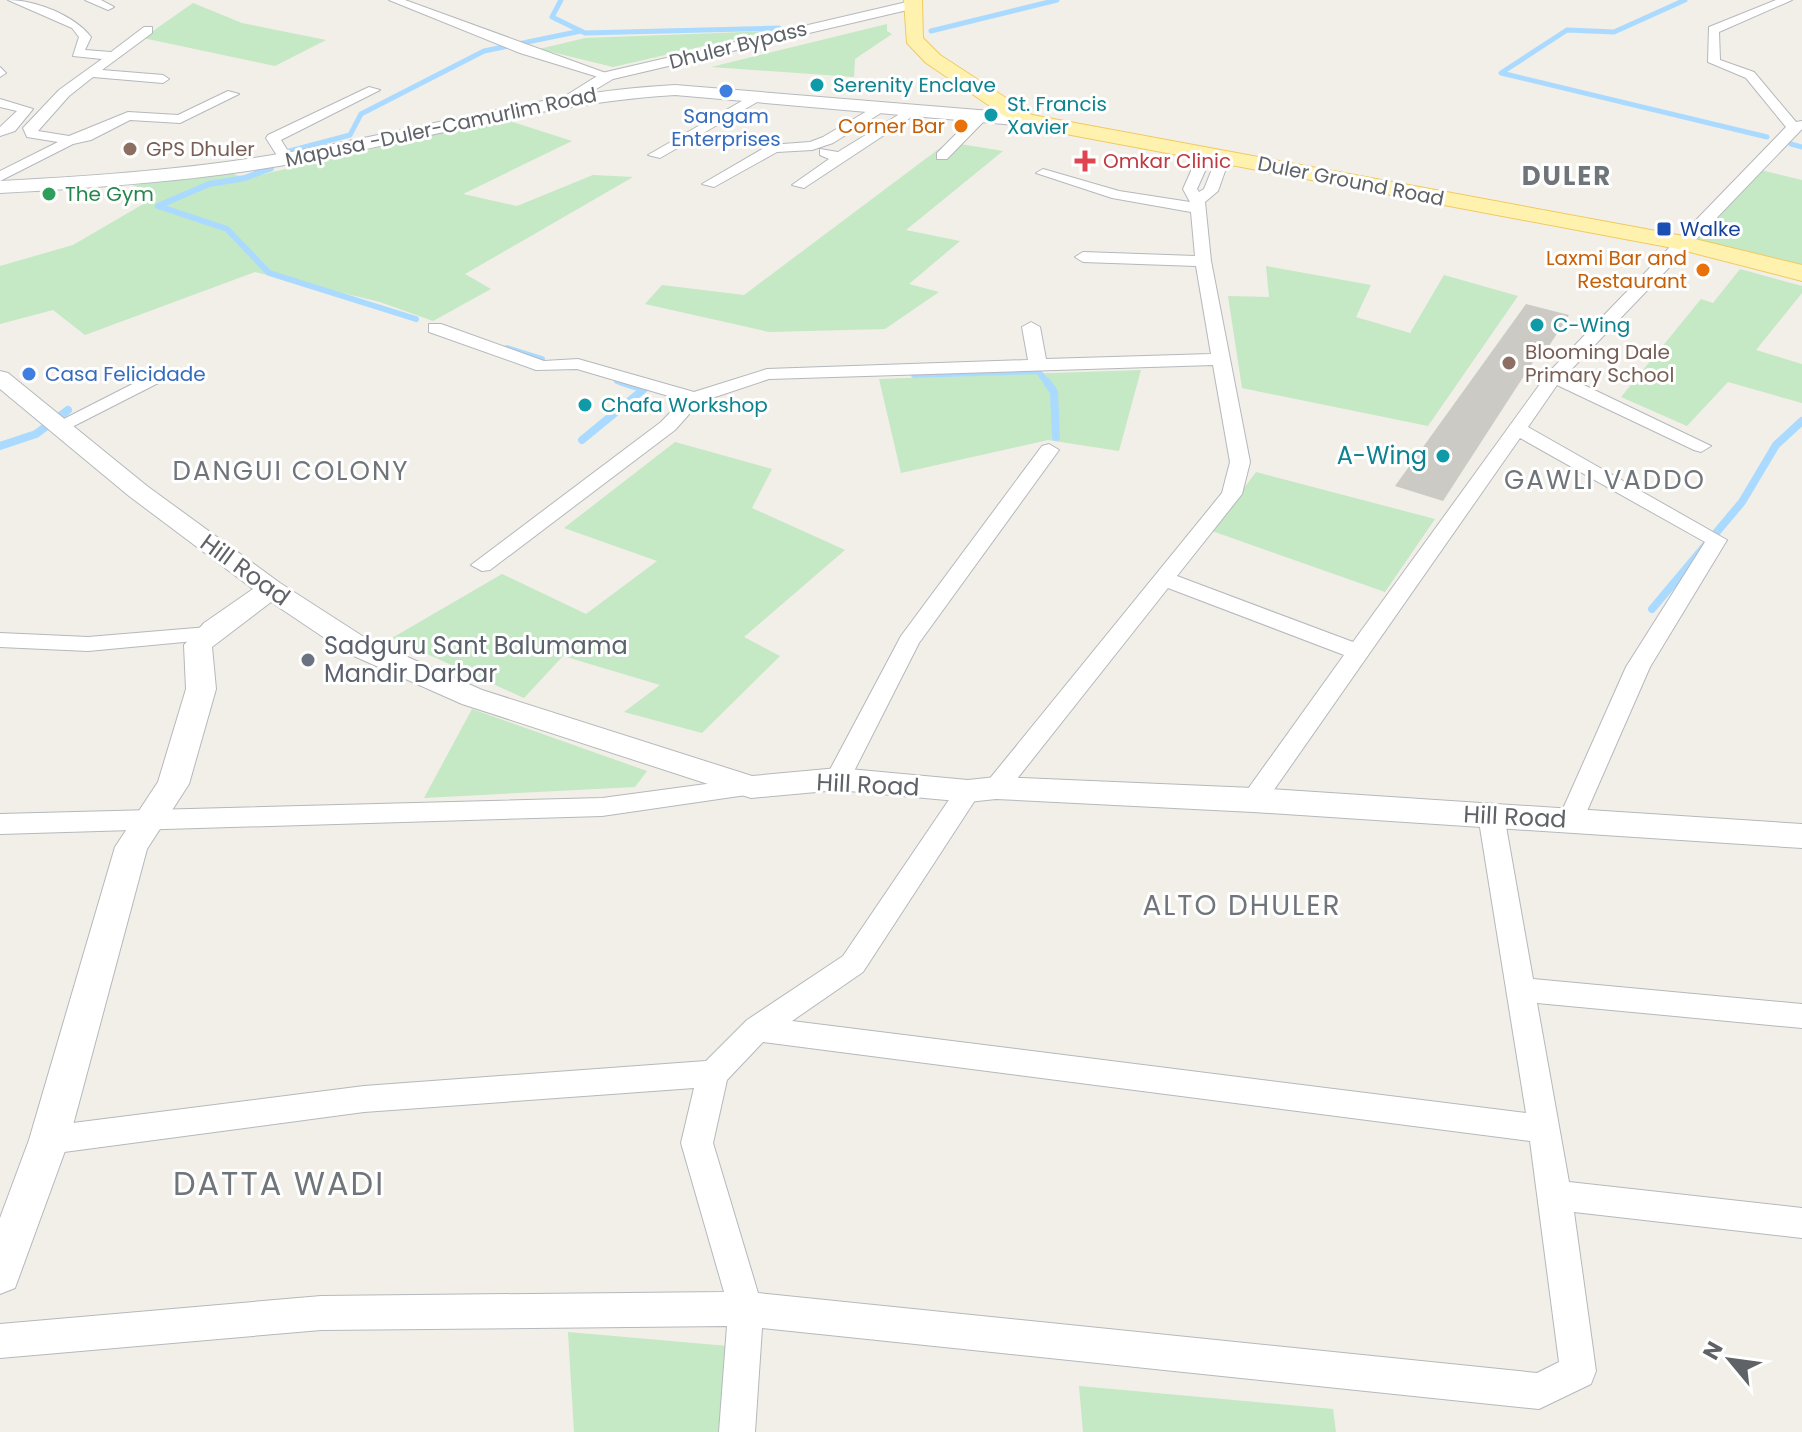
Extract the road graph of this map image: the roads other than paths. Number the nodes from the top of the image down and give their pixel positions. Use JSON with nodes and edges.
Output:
{"nodes":[{"id":1,"x":14,"y":0,"type":"edge"},
{"id":2,"x":91,"y":0,"type":"edge"},
{"id":3,"x":395,"y":0,"type":"edge"},
{"id":4,"x":1786,"y":0,"type":"edge"},
{"id":5,"x":912,"y":3,"type":"edge"},
{"id":6,"x":108,"y":7,"type":"dead end"},
{"id":7,"x":148,"y":30,"type":"dead end"},
{"id":8,"x":113,"y":56,"type":"junction"},
{"id":9,"x":90,"y":73,"type":"junction"},
{"id":10,"x":608,"y":76,"type":"junction"},
{"id":11,"x":163,"y":79,"type":"dead end"},
{"id":12,"x":374,"y":90,"type":"dead end"},
{"id":13,"x":233,"y":94,"type":"dead end"},
{"id":14,"x":570,"y":98,"type":"junction"},
{"id":15,"x":754,"y":98,"type":"junction"},
{"id":16,"x":0,"y":103,"type":"edge"},
{"id":17,"x":879,"y":108,"type":"junction"},
{"id":18,"x":911,"y":111,"type":"junction"},
{"id":19,"x":980,"y":118,"type":"junction"},
{"id":20,"x":1026,"y":120,"type":"junction"},
{"id":21,"x":1797,"y":126,"type":"edge"},
{"id":22,"x":0,"y":132,"type":"edge"},
{"id":23,"x":65,"y":141,"type":"junction"},
{"id":24,"x":812,"y":146,"type":"junction"},
{"id":25,"x":655,"y":155,"type":"dead end"},
{"id":26,"x":1215,"y":155,"type":"junction"},
{"id":27,"x":942,"y":156,"type":"dead end"},
{"id":28,"x":839,"y":158,"type":"junction"},
{"id":29,"x":286,"y":159,"type":"junction"},
{"id":30,"x":1043,"y":173,"type":"dead end"},
{"id":31,"x":0,"y":177,"type":"edge"},
{"id":32,"x":709,"y":184,"type":"dead end"},
{"id":33,"x":799,"y":185,"type":"dead end"},
{"id":34,"x":0,"y":187,"type":"edge"},
{"id":35,"x":1196,"y":204,"type":"junction"},
{"id":36,"x":1678,"y":242,"type":"junction"},
{"id":37,"x":1083,"y":257,"type":"dead end"},
{"id":38,"x":1203,"y":261,"type":"junction"},
{"id":39,"x":1802,"y":273,"type":"edge"},
{"id":40,"x":1031,"y":327,"type":"dead end"},
{"id":41,"x":435,"y":328,"type":"dead end"},
{"id":42,"x":1222,"y":359,"type":"junction"},
{"id":43,"x":1038,"y":365,"type":"junction"},
{"id":44,"x":164,"y":373,"type":"dead end"},
{"id":45,"x":1554,"y":377,"type":"junction"},
{"id":46,"x":0,"y":378,"type":"edge"},
{"id":47,"x":694,"y":398,"type":"junction"},
{"id":48,"x":59,"y":426,"type":"junction"},
{"id":49,"x":1517,"y":429,"type":"junction"},
{"id":50,"x":1701,"y":446,"type":"dead end"},
{"id":51,"x":1049,"y":450,"type":"dead end"},
{"id":52,"x":482,"y":565,"type":"dead end"},
{"id":53,"x":1162,"y":578,"type":"junction"},
{"id":54,"x":270,"y":589,"type":"junction"},
{"id":55,"x":208,"y":634,"type":"junction"},
{"id":56,"x":0,"y":640,"type":"edge"},
{"id":57,"x":1358,"y":652,"type":"junction"},
{"id":58,"x":838,"y":779,"type":"junction"},
{"id":59,"x":751,"y":787,"type":"junction"},
{"id":60,"x":982,"y":790,"type":"junction"},
{"id":61,"x":1253,"y":800,"type":"junction"},
{"id":62,"x":1491,"y":815,"type":"junction"},
{"id":63,"x":154,"y":817,"type":"junction"},
{"id":64,"x":1571,"y":820,"type":"junction"},
{"id":65,"x":0,"y":824,"type":"edge"},
{"id":66,"x":1802,"y":836,"type":"edge"},
{"id":67,"x":1521,"y":990,"type":"junction"},
{"id":68,"x":1802,"y":1016,"type":"edge"},
{"id":69,"x":757,"y":1029,"type":"junction"},
{"id":70,"x":713,"y":1074,"type":"junction"},
{"id":71,"x":1544,"y":1129,"type":"junction"},
{"id":72,"x":49,"y":1140,"type":"junction"},
{"id":73,"x":1555,"y":1195,"type":"junction"},
{"id":74,"x":1802,"y":1223,"type":"edge"},
{"id":75,"x":1,"y":1271,"type":"edge"},
{"id":76,"x":746,"y":1309,"type":"junction"},
{"id":77,"x":0,"y":1341,"type":"edge"},
{"id":78,"x":737,"y":1432,"type":"edge"}],
"edges":[{"from":1,"to":8,"type":"street"},
{"from":2,"to":6,"type":"street"},
{"from":3,"to":10,"type":"street"},
{"from":4,"to":21,"type":"street"},
{"from":5,"to":10,"type":"street","name":"Dhuler Bypass"},
{"from":5,"to":20,"type":"main road","name":"Duler Ground Road"},
{"from":7,"to":8,"type":"street"},
{"from":8,"to":9,"type":"street"},
{"from":9,"to":11,"type":"street"},
{"from":9,"to":23,"type":"street"},
{"from":10,"to":14,"type":"street","name":"Dhuler Bypass"},
{"from":12,"to":29,"type":"street"},
{"from":13,"to":23,"type":"street"},
{"from":14,"to":15,"type":"main road","name":"Mapusa -Duler-Camurlim Road"},
{"from":14,"to":29,"type":"main road","name":"Mapusa -Duler-Camurlim Road"},
{"from":15,"to":17,"type":"main road","name":"Mapusa -Duler-Camurlim Road"},
{"from":15,"to":25,"type":"street"},
{"from":16,"to":22,"type":"street"},
{"from":17,"to":18,"type":"main road","name":"Mapusa -Duler-Camurlim Road"},
{"from":17,"to":24,"type":"street"},
{"from":18,"to":19,"type":"main road","name":"Mapusa -Duler-Camurlim Road"},
{"from":18,"to":28,"type":"street"},
{"from":19,"to":20,"type":"main road","name":"Mapusa -Duler-Camurlim Road"},
{"from":19,"to":27,"type":"street"},
{"from":20,"to":26,"type":"main road","name":"Duler Ground Road"},
{"from":21,"to":36,"type":"street"},
{"from":23,"to":31,"type":"street"},
{"from":24,"to":28,"type":"street"},
{"from":24,"to":32,"type":"street"},
{"from":26,"to":35,"type":"street"},
{"from":26,"to":36,"type":"main road","name":"Duler Ground Road"},
{"from":28,"to":33,"type":"street"},
{"from":29,"to":34,"type":"main road","name":"Mapusa -Duler-Camurlim Road"},
{"from":30,"to":35,"type":"street"},
{"from":35,"to":38,"type":"street"},
{"from":36,"to":39,"type":"main road","name":"Duler Ground Road"},
{"from":36,"to":45,"type":"street"},
{"from":37,"to":38,"type":"street"},
{"from":38,"to":42,"type":"street"},
{"from":40,"to":43,"type":"street"},
{"from":41,"to":47,"type":"street"},
{"from":42,"to":43,"type":"street"},
{"from":42,"to":53,"type":"street"},
{"from":43,"to":47,"type":"street"},
{"from":44,"to":48,"type":"street"},
{"from":45,"to":49,"type":"street"},
{"from":45,"to":50,"type":"street"},
{"from":46,"to":48,"type":"street","name":"Hill Road"},
{"from":47,"to":52,"type":"street"},
{"from":48,"to":54,"type":"street","name":"Hill Road"},
{"from":49,"to":57,"type":"street"},
{"from":49,"to":64,"type":"street"},
{"from":51,"to":58,"type":"street"},
{"from":53,"to":57,"type":"street"},
{"from":53,"to":60,"type":"street"},
{"from":54,"to":55,"type":"street"},
{"from":54,"to":59,"type":"street","name":"Hill Road"},
{"from":55,"to":56,"type":"street"},
{"from":55,"to":63,"type":"street"},
{"from":57,"to":61,"type":"street"},
{"from":58,"to":59,"type":"street","name":"Hill Road"},
{"from":58,"to":60,"type":"street","name":"Hill Road"},
{"from":59,"to":63,"type":"street"},
{"from":60,"to":61,"type":"street","name":"Hill Road"},
{"from":60,"to":69,"type":"street"},
{"from":61,"to":62,"type":"street","name":"Hill Road"},
{"from":62,"to":64,"type":"street","name":"Hill Road"},
{"from":62,"to":67,"type":"street"},
{"from":63,"to":65,"type":"street"},
{"from":63,"to":72,"type":"street"},
{"from":64,"to":66,"type":"street","name":"Hill Road"},
{"from":67,"to":68,"type":"street"},
{"from":67,"to":71,"type":"street"},
{"from":69,"to":70,"type":"street"},
{"from":69,"to":71,"type":"street"},
{"from":70,"to":72,"type":"street"},
{"from":70,"to":76,"type":"street"},
{"from":71,"to":73,"type":"street"},
{"from":72,"to":75,"type":"street"},
{"from":73,"to":74,"type":"street"},
{"from":73,"to":76,"type":"street"},
{"from":76,"to":77,"type":"street"},
{"from":76,"to":78,"type":"street"}]}
